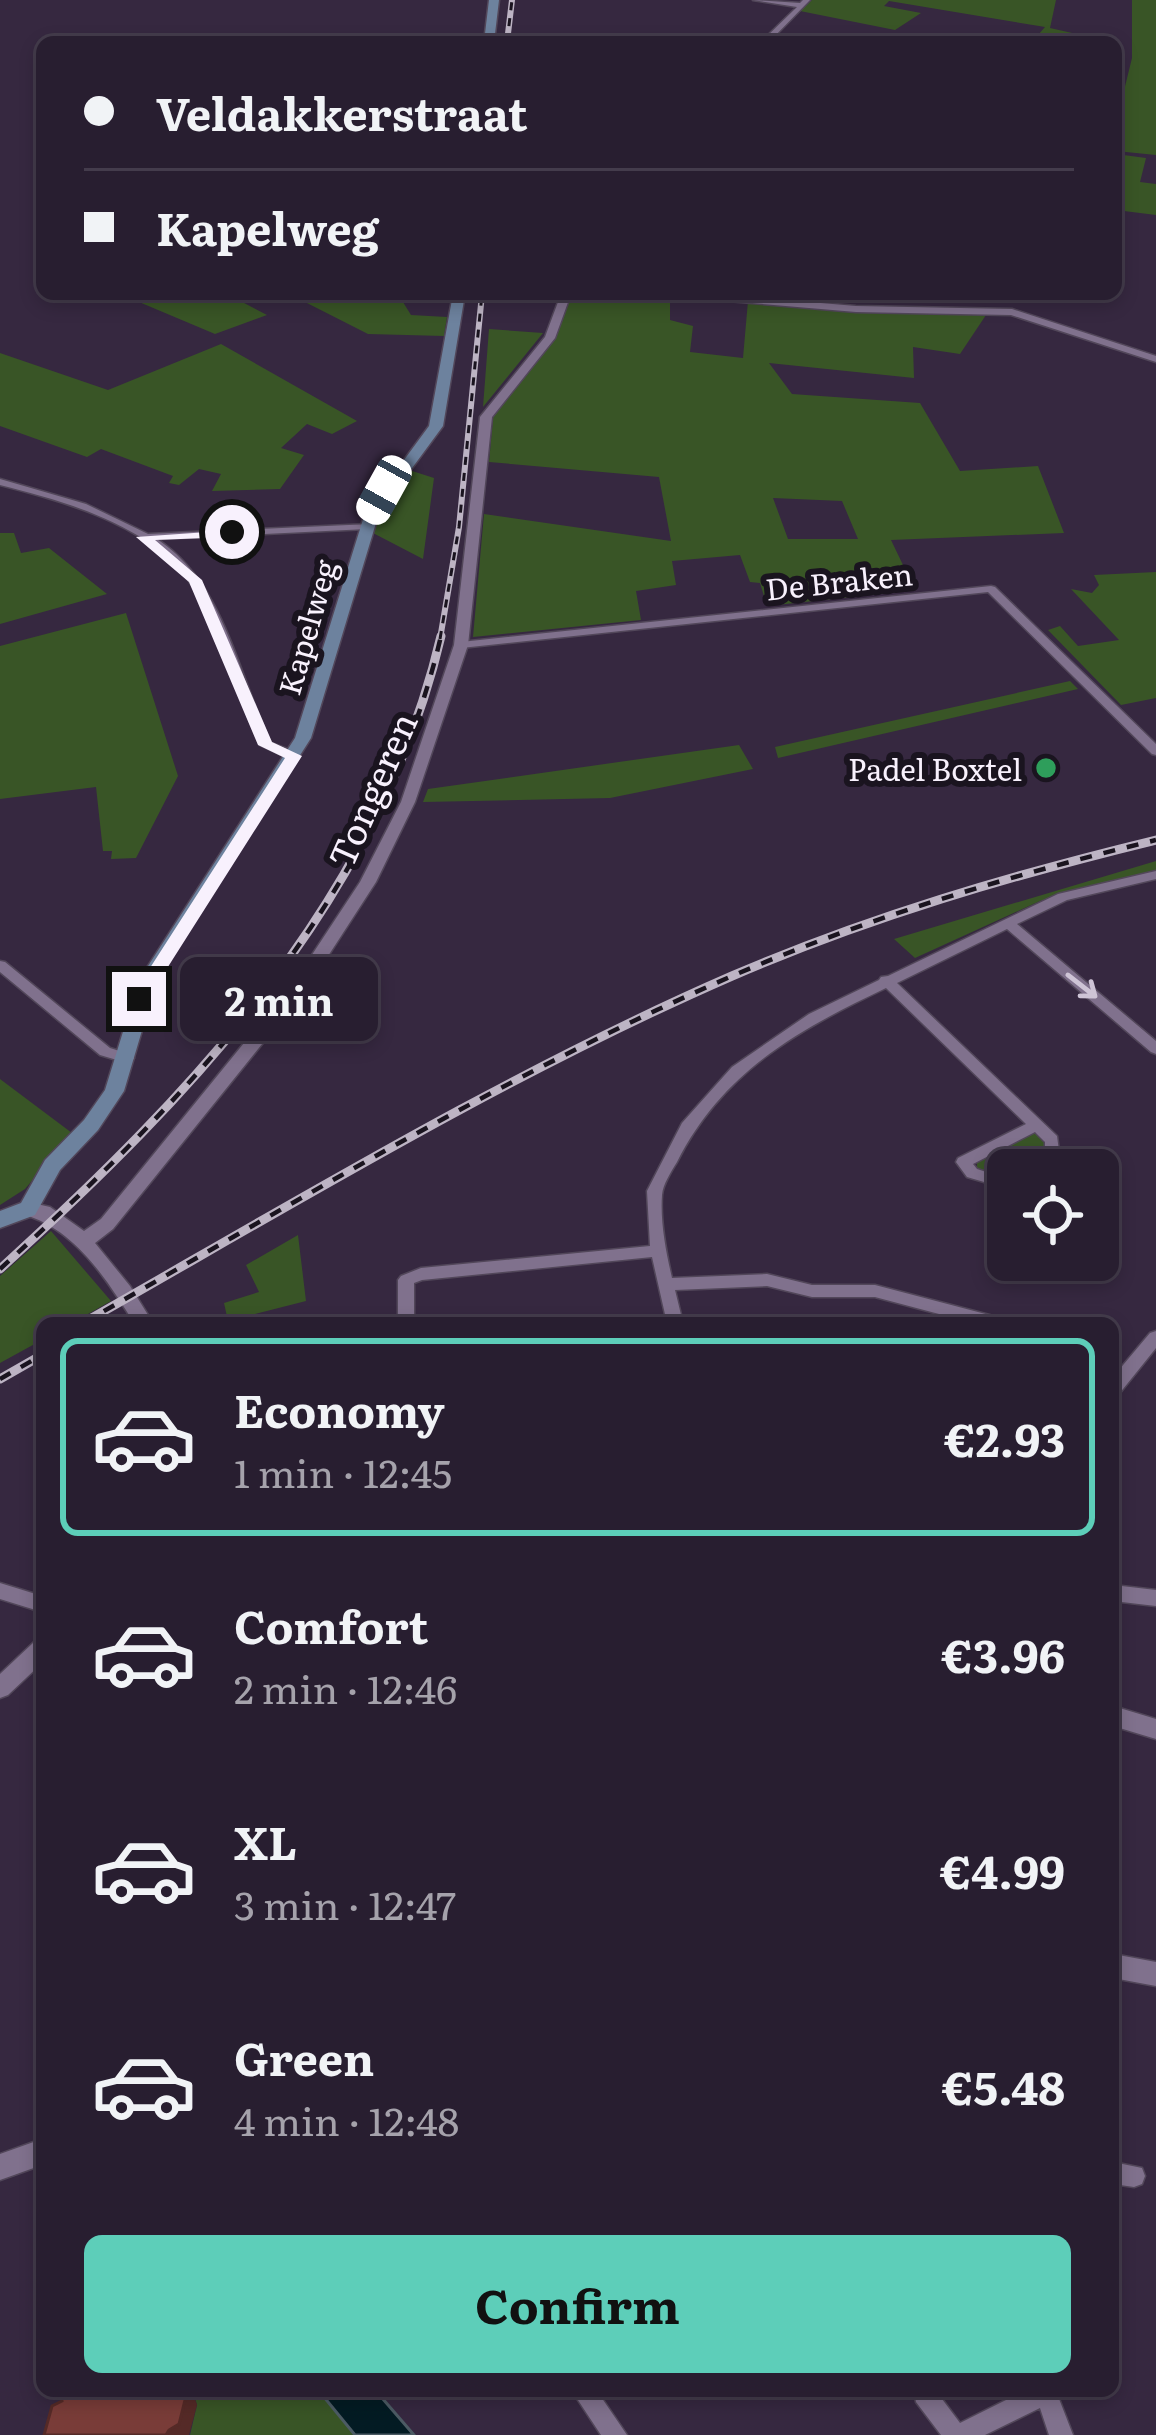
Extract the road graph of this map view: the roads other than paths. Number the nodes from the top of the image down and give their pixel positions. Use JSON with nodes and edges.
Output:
{"nodes":[{"id":1,"x":494,"y":0,"type":"edge"},
{"id":2,"x":756,"y":0,"type":"edge"},
{"id":3,"x":804,"y":2,"type":"edge"},
{"id":4,"x":490,"y":36,"type":"edge"},
{"id":5,"x":771,"y":36,"type":"edge"},
{"id":6,"x":458,"y":300,"type":"edge"},
{"id":7,"x":564,"y":300,"type":"edge"},
{"id":8,"x":697,"y":300,"type":"edge"},
{"id":9,"x":1156,"y":359,"type":"edge"},
{"id":10,"x":0,"y":482,"type":"edge"},
{"id":11,"x":367,"y":526,"type":"junction"},
{"id":12,"x":142,"y":537,"type":"junction"},
{"id":13,"x":460,"y":645,"type":"junction"},
{"id":14,"x":1156,"y":751,"type":"edge"},
{"id":15,"x":294,"y":756,"type":"junction"},
{"id":16,"x":1156,"y":875,"type":"edge"},
{"id":17,"x":1008,"y":923,"type":"junction"},
{"id":18,"x":0,"y":965,"type":"edge"},
{"id":19,"x":886,"y":980,"type":"junction"},
{"id":20,"x":1156,"y":1049,"type":"edge"},
{"id":21,"x":127,"y":1058,"type":"junction"},
{"id":22,"x":1036,"y":1125,"type":"junction"},
{"id":23,"x":989,"y":1149,"type":"edge"},
{"id":24,"x":1052,"y":1149,"type":"edge"},
{"id":25,"x":987,"y":1150,"type":"edge"},
{"id":26,"x":987,"y":1178,"type":"edge"},
{"id":27,"x":28,"y":1209,"type":"junction"},
{"id":28,"x":0,"y":1220,"type":"edge"},
{"id":29,"x":83,"y":1243,"type":"junction"},
{"id":30,"x":658,"y":1251,"type":"junction"},
{"id":31,"x":664,"y":1284,"type":"junction"},
{"id":32,"x":139,"y":1317,"type":"edge"},
{"id":33,"x":406,"y":1317,"type":"edge"},
{"id":34,"x":673,"y":1317,"type":"edge"},
{"id":35,"x":974,"y":1317,"type":"edge"},
{"id":36,"x":1156,"y":1337,"type":"edge"},
{"id":37,"x":1119,"y":1366,"type":"edge"},
{"id":38,"x":1130,"y":1372,"type":"junction"},
{"id":39,"x":1119,"y":1384,"type":"edge"},
{"id":40,"x":0,"y":1591,"type":"edge"},
{"id":41,"x":1119,"y":1594,"type":"edge"},
{"id":42,"x":1156,"y":1598,"type":"edge"},
{"id":43,"x":36,"y":1602,"type":"edge"},
{"id":44,"x":36,"y":1655,"type":"edge"},
{"id":45,"x":0,"y":1688,"type":"edge"},
{"id":46,"x":1119,"y":1718,"type":"edge"},
{"id":47,"x":1156,"y":1729,"type":"edge"},
{"id":48,"x":1119,"y":1967,"type":"edge"},
{"id":49,"x":1156,"y":1974,"type":"edge"},
{"id":50,"x":36,"y":2154,"type":"edge"},
{"id":51,"x":0,"y":2167,"type":"edge"},
{"id":52,"x":587,"y":2397,"type":"edge"},
{"id":53,"x":926,"y":2397,"type":"edge"},
{"id":54,"x":1035,"y":2397,"type":"edge"},
{"id":55,"x":1047,"y":2397,"type":"edge"},
{"id":56,"x":615,"y":2435,"type":"edge"},
{"id":57,"x":958,"y":2435,"type":"edge"},
{"id":58,"x":1061,"y":2435,"type":"edge"}],
"edges":[{"from":1,"to":4,"type":"main road"},
{"from":2,"to":3,"type":"street"},
{"from":3,"to":5,"type":"street"},
{"from":6,"to":11,"type":"main road","name":"Kapelweg"},
{"from":7,"to":13,"type":"street","name":"Tongeren"},
{"from":8,"to":9,"type":"street"},
{"from":10,"to":12,"type":"street"},
{"from":11,"to":12,"type":"street"},
{"from":11,"to":15,"type":"main road","name":"Kapelweg"},
{"from":12,"to":15,"type":"street"},
{"from":13,"to":14,"type":"street","name":"De Braken"},
{"from":13,"to":29,"type":"street","name":"Tongeren"},
{"from":15,"to":21,"type":"main road","name":"Kapelweg"},
{"from":16,"to":17,"type":"street"},
{"from":17,"to":19,"type":"street"},
{"from":17,"to":20,"type":"street","one_way":true},
{"from":18,"to":21,"type":"street"},
{"from":19,"to":22,"type":"street"},
{"from":19,"to":30,"type":"street"},
{"from":21,"to":27,"type":"main road","name":"Kapelweg"},
{"from":22,"to":23,"type":"street"},
{"from":22,"to":24,"type":"street"},
{"from":25,"to":26,"type":"street"},
{"from":27,"to":28,"type":"main road"},
{"from":27,"to":29,"type":"street"},
{"from":29,"to":32,"type":"street"},
{"from":30,"to":31,"type":"street"},
{"from":30,"to":33,"type":"street"},
{"from":31,"to":34,"type":"street"},
{"from":31,"to":35,"type":"street"},
{"from":36,"to":38,"type":"street"},
{"from":37,"to":38,"type":"street"},
{"from":38,"to":39,"type":"street"},
{"from":40,"to":43,"type":"street"},
{"from":41,"to":42,"type":"street"},
{"from":44,"to":45,"type":"street"},
{"from":46,"to":47,"type":"street"},
{"from":48,"to":49,"type":"street"},
{"from":50,"to":51,"type":"street"},
{"from":52,"to":56,"type":"street"},
{"from":53,"to":57,"type":"street"},
{"from":54,"to":57,"type":"street"},
{"from":55,"to":58,"type":"street"}]}
